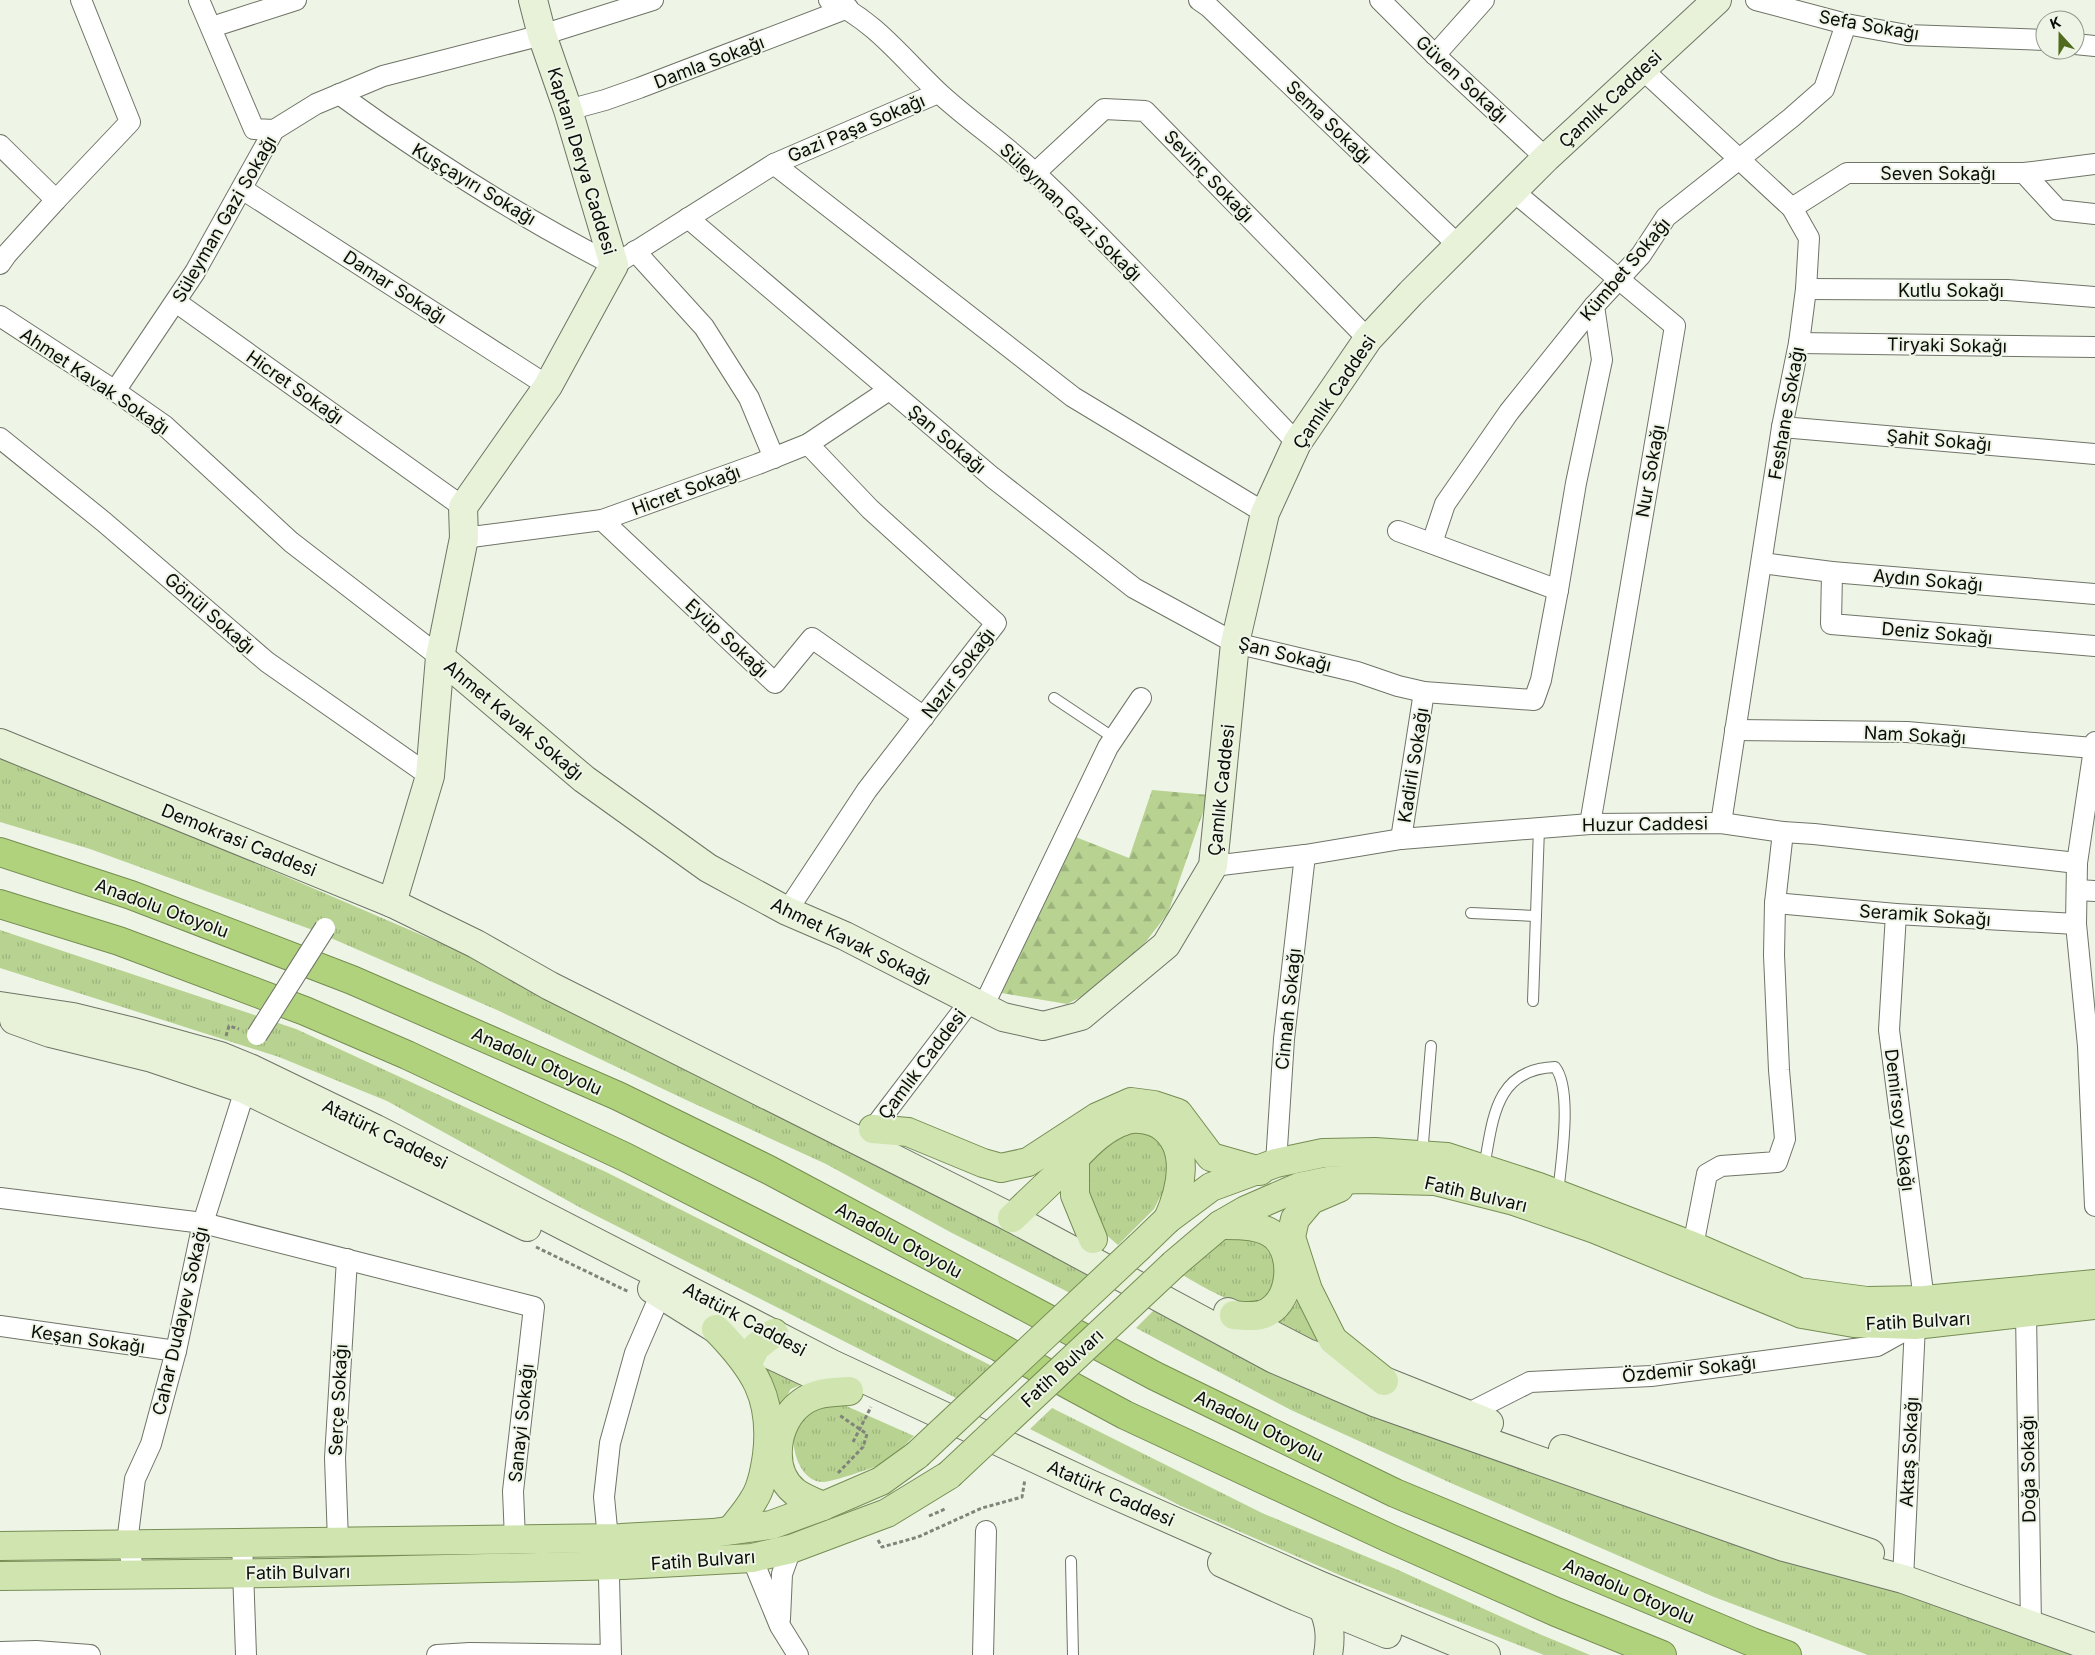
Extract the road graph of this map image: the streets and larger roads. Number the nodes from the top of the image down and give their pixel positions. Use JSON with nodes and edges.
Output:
{"nodes":[{"id":1,"x":81,"y":0,"type":"edge"},
{"id":2,"x":199,"y":0,"type":"edge"},
{"id":3,"x":296,"y":0,"type":"edge"},
{"id":4,"x":533,"y":0,"type":"edge"},
{"id":5,"x":653,"y":0,"type":"edge"},
{"id":6,"x":829,"y":0,"type":"edge"},
{"id":7,"x":1199,"y":0,"type":"edge"},
{"id":8,"x":1380,"y":0,"type":"edge"},
{"id":9,"x":1484,"y":0,"type":"edge"},
{"id":10,"x":1717,"y":0,"type":"edge"},
{"id":11,"x":1756,"y":0,"type":"edge"},
{"id":12,"x":848,"y":8,"type":"junction"},
{"id":13,"x":1846,"y":24,"type":"junction"},
{"id":14,"x":212,"y":27,"type":"junction"},
{"id":15,"x":542,"y":35,"type":"junction"},
{"id":16,"x":2035,"y":40,"type":"edge"},
{"id":17,"x":1435,"y":54,"type":"junction"},
{"id":18,"x":1642,"y":69,"type":"junction"},
{"id":19,"x":938,"y":93,"type":"junction"},
{"id":20,"x":339,"y":94,"type":"junction"},
{"id":21,"x":568,"y":110,"type":"junction"},
{"id":22,"x":274,"y":130,"type":"junction"},
{"id":23,"x":0,"y":145,"type":"edge"},
{"id":24,"x":1546,"y":158,"type":"junction"},
{"id":25,"x":1740,"y":159,"type":"junction"},
{"id":26,"x":774,"y":164,"type":"junction"},
{"id":27,"x":2095,"y":164,"type":"edge"},
{"id":28,"x":1035,"y":173,"type":"junction"},
{"id":29,"x":2024,"y":173,"type":"junction"},
{"id":30,"x":242,"y":188,"type":"junction"},
{"id":31,"x":1514,"y":191,"type":"junction"},
{"id":32,"x":56,"y":200,"type":"junction"},
{"id":33,"x":1792,"y":208,"type":"junction"},
{"id":34,"x":2095,"y":214,"type":"edge"},
{"id":35,"x":688,"y":218,"type":"junction"},
{"id":36,"x":1458,"y":245,"type":"junction"},
{"id":37,"x":2,"y":255,"type":"edge"},
{"id":38,"x":625,"y":258,"type":"junction"},
{"id":39,"x":1619,"y":281,"type":"junction"},
{"id":40,"x":1806,"y":289,"type":"junction"},
{"id":41,"x":2095,"y":297,"type":"edge"},
{"id":42,"x":176,"y":302,"type":"junction"},
{"id":43,"x":1594,"y":306,"type":"junction"},
{"id":44,"x":0,"y":316,"type":"edge"},
{"id":45,"x":1368,"y":339,"type":"junction"},
{"id":46,"x":1799,"y":343,"type":"junction"},
{"id":47,"x":2095,"y":347,"type":"edge"},
{"id":48,"x":548,"y":386,"type":"junction"},
{"id":49,"x":888,"y":390,"type":"junction"},
{"id":50,"x":114,"y":391,"type":"junction"},
{"id":51,"x":1782,"y":427,"type":"junction"},
{"id":52,"x":0,"y":438,"type":"edge"},
{"id":53,"x":1297,"y":443,"type":"junction"},
{"id":54,"x":808,"y":444,"type":"junction"},
{"id":55,"x":2095,"y":454,"type":"edge"},
{"id":56,"x":774,"y":458,"type":"junction"},
{"id":57,"x":463,"y":507,"type":"junction"},
{"id":58,"x":1265,"y":513,"type":"junction"},
{"id":59,"x":602,"y":520,"type":"junction"},
{"id":60,"x":1398,"y":531,"type":"dead end"},
{"id":61,"x":464,"y":538,"type":"junction"},
{"id":62,"x":1432,"y":543,"type":"junction"},
{"id":63,"x":1762,"y":563,"type":"junction"},
{"id":64,"x":1832,"y":572,"type":"junction"},
{"id":65,"x":1558,"y":590,"type":"junction"},
{"id":66,"x":2095,"y":594,"type":"edge"},
{"id":67,"x":1235,"y":643,"type":"junction"},
{"id":68,"x":2095,"y":646,"type":"edge"},
{"id":69,"x":440,"y":656,"type":"junction"},
{"id":70,"x":1424,"y":692,"type":"junction"},
{"id":71,"x":1141,"y":698,"type":"dead end"},
{"id":72,"x":924,"y":718,"type":"junction"},
{"id":73,"x":1735,"y":730,"type":"junction"},
{"id":74,"x":0,"y":743,"type":"edge"},
{"id":75,"x":2094,"y":745,"type":"edge"},
{"id":76,"x":430,"y":776,"type":"junction"},
{"id":77,"x":2090,"y":810,"type":"edge"},
{"id":78,"x":1721,"y":823,"type":"junction"},
{"id":79,"x":1590,"y":824,"type":"junction"},
{"id":80,"x":1783,"y":832,"type":"junction"},
{"id":81,"x":1401,"y":839,"type":"junction"},
{"id":82,"x":0,"y":852,"type":"edge"},
{"id":83,"x":1305,"y":855,"type":"junction"},
{"id":84,"x":2077,"y":863,"type":"junction"},
{"id":85,"x":1213,"y":866,"type":"junction"},
{"id":86,"x":2086,"y":891,"type":"edge"},
{"id":87,"x":392,"y":903,"type":"junction"},
{"id":88,"x":1775,"y":903,"type":"junction"},
{"id":89,"x":0,"y":904,"type":"edge"},
{"id":90,"x":787,"y":911,"type":"junction"},
{"id":91,"x":1896,"y":914,"type":"junction"},
{"id":92,"x":2076,"y":924,"type":"junction"},
{"id":93,"x":325,"y":928,"type":"dead end"},
{"id":94,"x":476,"y":944,"type":"junction"},
{"id":95,"x":977,"y":1003,"type":"junction"},
{"id":96,"x":0,"y":1006,"type":"edge"},
{"id":97,"x":0,"y":1014,"type":"edge"},
{"id":98,"x":1081,"y":1016,"type":"joint"},
{"id":99,"x":257,"y":1035,"type":"dead end"},
{"id":100,"x":2092,"y":1075,"type":"edge"},
{"id":101,"x":248,"y":1079,"type":"junction"},
{"id":102,"x":873,"y":1129,"type":"junction"},
{"id":103,"x":1075,"y":1158,"type":"junction"},
{"id":104,"x":1268,"y":1167,"type":"junction"},
{"id":105,"x":1359,"y":1180,"type":"junction"},
{"id":106,"x":0,"y":1198,"type":"edge"},
{"id":107,"x":2095,"y":1206,"type":"edge"},
{"id":108,"x":1018,"y":1211,"type":"junction"},
{"id":109,"x":1168,"y":1219,"type":"junction"},
{"id":110,"x":203,"y":1223,"type":"junction"},
{"id":111,"x":1220,"y":1225,"type":"junction"},
{"id":112,"x":1093,"y":1239,"type":"junction"},
{"id":113,"x":1693,"y":1246,"type":"junction"},
{"id":114,"x":348,"y":1259,"type":"junction"},
{"id":115,"x":2095,"y":1284,"type":"edge"},
{"id":116,"x":660,"y":1293,"type":"junction"},
{"id":117,"x":2095,"y":1305,"type":"edge"},
{"id":118,"x":1919,"y":1312,"type":"junction"},
{"id":119,"x":2026,"y":1312,"type":"junction"},
{"id":120,"x":1234,"y":1315,"type":"junction"},
{"id":121,"x":0,"y":1326,"type":"edge"},
{"id":122,"x":716,"y":1329,"type":"joint"},
{"id":123,"x":759,"y":1349,"type":"junction"},
{"id":124,"x":176,"y":1352,"type":"junction"},
{"id":125,"x":849,"y":1391,"type":"junction"},
{"id":126,"x":1379,"y":1392,"type":"junction"},
{"id":127,"x":1465,"y":1415,"type":"junction"},
{"id":128,"x":823,"y":1506,"type":"junction"},
{"id":129,"x":731,"y":1530,"type":"junction"},
{"id":130,"x":986,"y":1531,"type":"dead end"},
{"id":131,"x":515,"y":1539,"type":"junction"},
{"id":132,"x":338,"y":1541,"type":"junction"},
{"id":133,"x":242,"y":1542,"type":"junction"},
{"id":134,"x":127,"y":1543,"type":"junction"},
{"id":135,"x":0,"y":1546,"type":"edge"},
{"id":136,"x":791,"y":1550,"type":"junction"},
{"id":137,"x":609,"y":1552,"type":"junction"},
{"id":138,"x":752,"y":1558,"type":"junction"},
{"id":139,"x":243,"y":1574,"type":"junction"},
{"id":140,"x":135,"y":1575,"type":"junction"},
{"id":141,"x":0,"y":1576,"type":"edge"},
{"id":142,"x":1903,"y":1579,"type":"junction"},
{"id":143,"x":1323,"y":1608,"type":"junction"},
{"id":144,"x":2031,"y":1625,"type":"junction"},
{"id":145,"x":780,"y":1626,"type":"junction"},
{"id":146,"x":2095,"y":1648,"type":"edge"},
{"id":147,"x":0,"y":1652,"type":"edge"},
{"id":148,"x":90,"y":1655,"type":"edge"},
{"id":149,"x":246,"y":1655,"type":"edge"},
{"id":150,"x":437,"y":1655,"type":"edge"},
{"id":151,"x":611,"y":1655,"type":"edge"},
{"id":152,"x":798,"y":1655,"type":"edge"},
{"id":153,"x":983,"y":1655,"type":"edge"},
{"id":154,"x":1328,"y":1655,"type":"edge"},
{"id":155,"x":1439,"y":1655,"type":"edge"},
{"id":156,"x":1486,"y":1655,"type":"edge"},
{"id":157,"x":1662,"y":1655,"type":"edge"},
{"id":158,"x":1787,"y":1655,"type":"edge"}],
"edges":[{"from":1,"to":32,"type":"street"},
{"from":2,"to":14,"type":"street"},
{"from":3,"to":14,"type":"street"},
{"from":4,"to":15,"type":"street","name":"Kaptanı Derya Caddesi"},
{"from":5,"to":15,"type":"street","name":"Süleyman Gazi Sokağı"},
{"from":6,"to":12,"type":"street","name":"Süleyman Gazi Sokağı"},
{"from":7,"to":36,"type":"street","name":"Sema Sokağı"},
{"from":8,"to":17,"type":"street","name":"Güven Sokağı"},
{"from":9,"to":17,"type":"street"},
{"from":10,"to":18,"type":"street","name":"Çamlık Caddesi"},
{"from":11,"to":13,"type":"street","name":"Sefa Sokağı"},
{"from":12,"to":19,"type":"street","name":"Süleyman Gazi Sokağı"},
{"from":12,"to":21,"type":"street","name":"Damla Sokağı"},
{"from":13,"to":16,"type":"street","name":"Sefa Sokağı"},
{"from":13,"to":25,"type":"street","name":"Kümbet Sokağı"},
{"from":14,"to":22,"type":"street"},
{"from":15,"to":20,"type":"street","name":"Süleyman Gazi Sokağı"},
{"from":15,"to":21,"type":"street","name":"Kaptanı Derya Caddesi"},
{"from":17,"to":24,"type":"street","name":"Güven Sokağı"},
{"from":18,"to":24,"type":"street","name":"Çamlık Caddesi"},
{"from":18,"to":25,"type":"street","name":"Feshane Sokağı"},
{"from":19,"to":26,"type":"street","name":"Gazi Paşa Sokağı"},
{"from":19,"to":28,"type":"street","name":"Süleyman Gazi Sokağı"},
{"from":20,"to":22,"type":"street","name":"Süleyman Gazi Sokağı"},
{"from":20,"to":38,"type":"street","name":"Kuşçayırı Sokağı"},
{"from":21,"to":38,"type":"street","name":"Kaptanı Derya Caddesi"},
{"from":22,"to":30,"type":"street","name":"Süleyman Gazi Sokağı"},
{"from":23,"to":32,"type":"street"},
{"from":24,"to":31,"type":"street","name":"Çamlık Caddesi"},
{"from":25,"to":33,"type":"street","name":"Feshane Sokağı"},
{"from":25,"to":39,"type":"street","name":"Kümbet Sokağı"},
{"from":26,"to":35,"type":"street","name":"Gazi Paşa Sokağı"},
{"from":26,"to":58,"type":"street"},
{"from":27,"to":29,"type":"street","name":"Seven Sokağı"},
{"from":28,"to":45,"type":"street","name":"Sevinç Sokağı"},
{"from":28,"to":53,"type":"street","name":"Süleyman Gazi Sokağı"},
{"from":29,"to":33,"type":"street","name":"Seven Sokağı"},
{"from":29,"to":34,"type":"street"},
{"from":30,"to":42,"type":"street","name":"Süleyman Gazi Sokağı"},
{"from":30,"to":48,"type":"street","name":"Damar Sokağı"},
{"from":31,"to":36,"type":"street","name":"Çamlık Caddesi"},
{"from":31,"to":39,"type":"street","name":"Nur Sokağı"},
{"from":32,"to":37,"type":"street"},
{"from":33,"to":40,"type":"street","name":"Feshane Sokağı"},
{"from":35,"to":38,"type":"street","name":"Gazi Paşa Sokağı"},
{"from":35,"to":49,"type":"street","name":"Şan Sokağı"},
{"from":36,"to":45,"type":"street","name":"Çamlık Caddesi"},
{"from":38,"to":48,"type":"street","name":"Kaptanı Derya Caddesi"},
{"from":38,"to":56,"type":"street"},
{"from":39,"to":43,"type":"street","name":"Kümbet Sokağı"},
{"from":39,"to":79,"type":"street","name":"Nur Sokağı"},
{"from":40,"to":41,"type":"street","name":"Kutlu Sokağı"},
{"from":40,"to":46,"type":"street","name":"Feshane Sokağı"},
{"from":42,"to":50,"type":"street","name":"Süleyman Gazi Sokağı"},
{"from":42,"to":57,"type":"street","name":"Hicret Sokağı"},
{"from":43,"to":62,"type":"street","name":"Kümbet Sokağı"},
{"from":43,"to":65,"type":"street","name":"Şan Sokağı"},
{"from":44,"to":50,"type":"street","name":"Ahmet Kavak Sokağı"},
{"from":45,"to":53,"type":"street","name":"Çamlık Caddesi"},
{"from":46,"to":47,"type":"street","name":"Tiryaki Sokağı"},
{"from":46,"to":51,"type":"street","name":"Feshane Sokağı"},
{"from":48,"to":57,"type":"street","name":"Kaptanı Derya Caddesi"},
{"from":49,"to":54,"type":"street","name":"Hicret Sokağı"},
{"from":49,"to":67,"type":"street","name":"Şan Sokağı"},
{"from":50,"to":69,"type":"street","name":"Ahmet Kavak Sokağı"},
{"from":51,"to":55,"type":"street","name":"Şahit Sokağı"},
{"from":51,"to":63,"type":"street","name":"Feshane Sokağı"},
{"from":52,"to":76,"type":"street","name":"Gönül Sokağı"},
{"from":53,"to":58,"type":"street","name":"Çamlık Caddesi"},
{"from":54,"to":56,"type":"street","name":"Hicret Sokağı"},
{"from":54,"to":72,"type":"street","name":"Nazır Sokağı"},
{"from":56,"to":59,"type":"street","name":"Hicret Sokağı"},
{"from":57,"to":61,"type":"street"},
{"from":58,"to":67,"type":"street","name":"Çamlık Caddesi"},
{"from":59,"to":61,"type":"street","name":"Hicret Sokağı"},
{"from":59,"to":72,"type":"street","name":"Eyüp Sokağı"},
{"from":60,"to":62,"type":"street"},
{"from":61,"to":69,"type":"street"},
{"from":62,"to":65,"type":"street"},
{"from":63,"to":64,"type":"street","name":"Aydın Sokağı"},
{"from":63,"to":73,"type":"street","name":"Feshane Sokağı"},
{"from":64,"to":66,"type":"street","name":"Aydın Sokağı"},
{"from":64,"to":68,"type":"street","name":"Deniz Sokağı"},
{"from":65,"to":70,"type":"street","name":"Şan Sokağı"},
{"from":67,"to":70,"type":"street","name":"Şan Sokağı"},
{"from":67,"to":85,"type":"street","name":"Çamlık Caddesi"},
{"from":69,"to":76,"type":"street"},
{"from":69,"to":90,"type":"street","name":"Ahmet Kavak Sokağı"},
{"from":70,"to":81,"type":"street","name":"Kadirli Sokağı"},
{"from":71,"to":95,"type":"street","name":"Çamlık Caddesi"},
{"from":72,"to":90,"type":"street","name":"Nazır Sokağı"},
{"from":73,"to":75,"type":"street","name":"Nam Sokağı"},
{"from":73,"to":78,"type":"street","name":"Feshane Sokağı"},
{"from":74,"to":87,"type":"street","name":"Demokrasi Caddesi"},
{"from":75,"to":77,"type":"street"},
{"from":76,"to":87,"type":"street"},
{"from":77,"to":84,"type":"street"},
{"from":78,"to":79,"type":"street","name":"Huzur Caddesi"},
{"from":78,"to":80,"type":"street","name":"Huzur Caddesi"},
{"from":79,"to":81,"type":"street","name":"Huzur Caddesi"},
{"from":80,"to":84,"type":"street","name":"Huzur Caddesi"},
{"from":80,"to":88,"type":"street"},
{"from":81,"to":83,"type":"street","name":"Huzur Caddesi"},
{"from":82,"to":158,"type":"highway","name":"Anadolu Otoyolu"},
{"from":83,"to":85,"type":"street","name":"Huzur Caddesi"},
{"from":83,"to":104,"type":"street","name":"Cinnah Sokağı"},
{"from":84,"to":86,"type":"street"},
{"from":85,"to":98,"type":"street","name":"Çamlık Caddesi"},
{"from":86,"to":92,"type":"street"},
{"from":87,"to":94,"type":"street","name":"Demokrasi Caddesi"},
{"from":88,"to":91,"type":"street","name":"Seramik Sokağı"},
{"from":88,"to":113,"type":"street"},
{"from":89,"to":157,"type":"highway"},
{"from":90,"to":95,"type":"street","name":"Ahmet Kavak Sokağı"},
{"from":91,"to":92,"type":"street","name":"Seramik Sokağı"},
{"from":91,"to":118,"type":"street","name":"Demirsoy Sokağı"},
{"from":92,"to":100,"type":"street"},
{"from":93,"to":99,"type":"street","bridge":true},
{"from":94,"to":102,"type":"street"},
{"from":94,"to":108,"type":"street","name":"Demokrasi Caddesi"},
{"from":95,"to":98,"type":"street","name":"Ahmet Kavak Sokağı"},
{"from":95,"to":102,"type":"street","name":"Çamlık Caddesi"},
{"from":96,"to":101,"type":"street","name":"Atatürk Caddesi"},
{"from":97,"to":101,"type":"street","name":"Atatürk Caddesi"},
{"from":100,"to":107,"type":"street"},
{"from":101,"to":110,"type":"street","name":"Cahar Dudayev Sokağı"},
{"from":101,"to":116,"type":"street","name":"Atatürk Caddesi"},
{"from":101,"to":123,"type":"street","name":"Atatürk Caddesi"},
{"from":102,"to":104,"type":"main road"},
{"from":102,"to":108,"type":"street"},
{"from":103,"to":108,"type":"main road"},
{"from":103,"to":109,"type":"main road"},
{"from":103,"to":112,"type":"main road"},
{"from":104,"to":109,"type":"main road","name":"Fatih Bulvarı"},
{"from":104,"to":113,"type":"main road","name":"Fatih Bulvarı"},
{"from":105,"to":111,"type":"main road","name":"Fatih Bulvarı"},
{"from":105,"to":118,"type":"main road","name":"Fatih Bulvarı"},
{"from":105,"to":126,"type":"main road"},
{"from":106,"to":110,"type":"street"},
{"from":108,"to":112,"type":"street"},
{"from":108,"to":126,"type":"street"},
{"from":109,"to":128,"type":"main road","name":"Fatih Bulvarı","bridge":true},
{"from":110,"to":114,"type":"street"},
{"from":110,"to":124,"type":"street","name":"Cahar Dudayev Sokağı"},
{"from":111,"to":120,"type":"main road"},
{"from":111,"to":136,"type":"main road","name":"Fatih Bulvarı","bridge":true},
{"from":112,"to":120,"type":"street"},
{"from":113,"to":118,"type":"main road","name":"Fatih Bulvarı"},
{"from":114,"to":131,"type":"street","name":"Sanayi Sokağı"},
{"from":114,"to":132,"type":"street","name":"Serçe Sokağı"},
{"from":115,"to":118,"type":"main road","name":"Fatih Bulvarı"},
{"from":116,"to":122,"type":"street","name":"Atatürk Caddesi"},
{"from":116,"to":137,"type":"street"},
{"from":117,"to":119,"type":"main road","name":"Fatih Bulvarı"},
{"from":118,"to":119,"type":"main road","name":"Fatih Bulvarı"},
{"from":118,"to":127,"type":"street","name":"Özdemir Sokağı"},
{"from":118,"to":142,"type":"street","name":"Aktaş Sokağı"},
{"from":119,"to":144,"type":"street","name":"Doğa Sokağı"},
{"from":120,"to":126,"type":"street"},
{"from":121,"to":124,"type":"street","name":"Keşan Sokağı"},
{"from":122,"to":123,"type":"main road"},
{"from":123,"to":125,"type":"street","name":"Atatürk Caddesi"},
{"from":123,"to":129,"type":"main road"},
{"from":123,"to":156,"type":"street","name":"Atatürk Caddesi"},
{"from":124,"to":134,"type":"street","name":"Cahar Dudayev Sokağı"},
{"from":125,"to":128,"type":"main road"},
{"from":125,"to":143,"type":"street","name":"Atatürk Caddesi"},
{"from":126,"to":127,"type":"street"},
{"from":126,"to":142,"type":"street"},
{"from":127,"to":142,"type":"street"},
{"from":128,"to":129,"type":"main road","name":"Fatih Bulvarı"},
{"from":129,"to":137,"type":"main road","name":"Fatih Bulvarı"},
{"from":130,"to":153,"type":"street"},
{"from":131,"to":132,"type":"main road","name":"Fatih Bulvarı"},
{"from":131,"to":137,"type":"main road","name":"Fatih Bulvarı"},
{"from":132,"to":133,"type":"main road","name":"Fatih Bulvarı"},
{"from":133,"to":134,"type":"main road","name":"Fatih Bulvarı"},
{"from":133,"to":139,"type":"street"},
{"from":134,"to":135,"type":"main road","name":"Fatih Bulvarı"},
{"from":134,"to":140,"type":"street","name":"Cahar Dudayev Sokağı"},
{"from":136,"to":138,"type":"main road","name":"Fatih Bulvarı"},
{"from":136,"to":145,"type":"street"},
{"from":137,"to":138,"type":"main road","name":"Fatih Bulvarı"},
{"from":137,"to":139,"type":"main road","name":"Fatih Bulvarı"},
{"from":137,"to":151,"type":"street"},
{"from":138,"to":145,"type":"street"},
{"from":139,"to":140,"type":"main road","name":"Fatih Bulvarı"},
{"from":139,"to":149,"type":"street"},
{"from":140,"to":141,"type":"main road","name":"Fatih Bulvarı"},
{"from":142,"to":144,"type":"street"},
{"from":143,"to":154,"type":"street"},
{"from":143,"to":155,"type":"street","name":"Atatürk Caddesi"},
{"from":144,"to":146,"type":"street"},
{"from":145,"to":152,"type":"street"},
{"from":147,"to":148,"type":"street"},
{"from":150,"to":151,"type":"street"}]}
